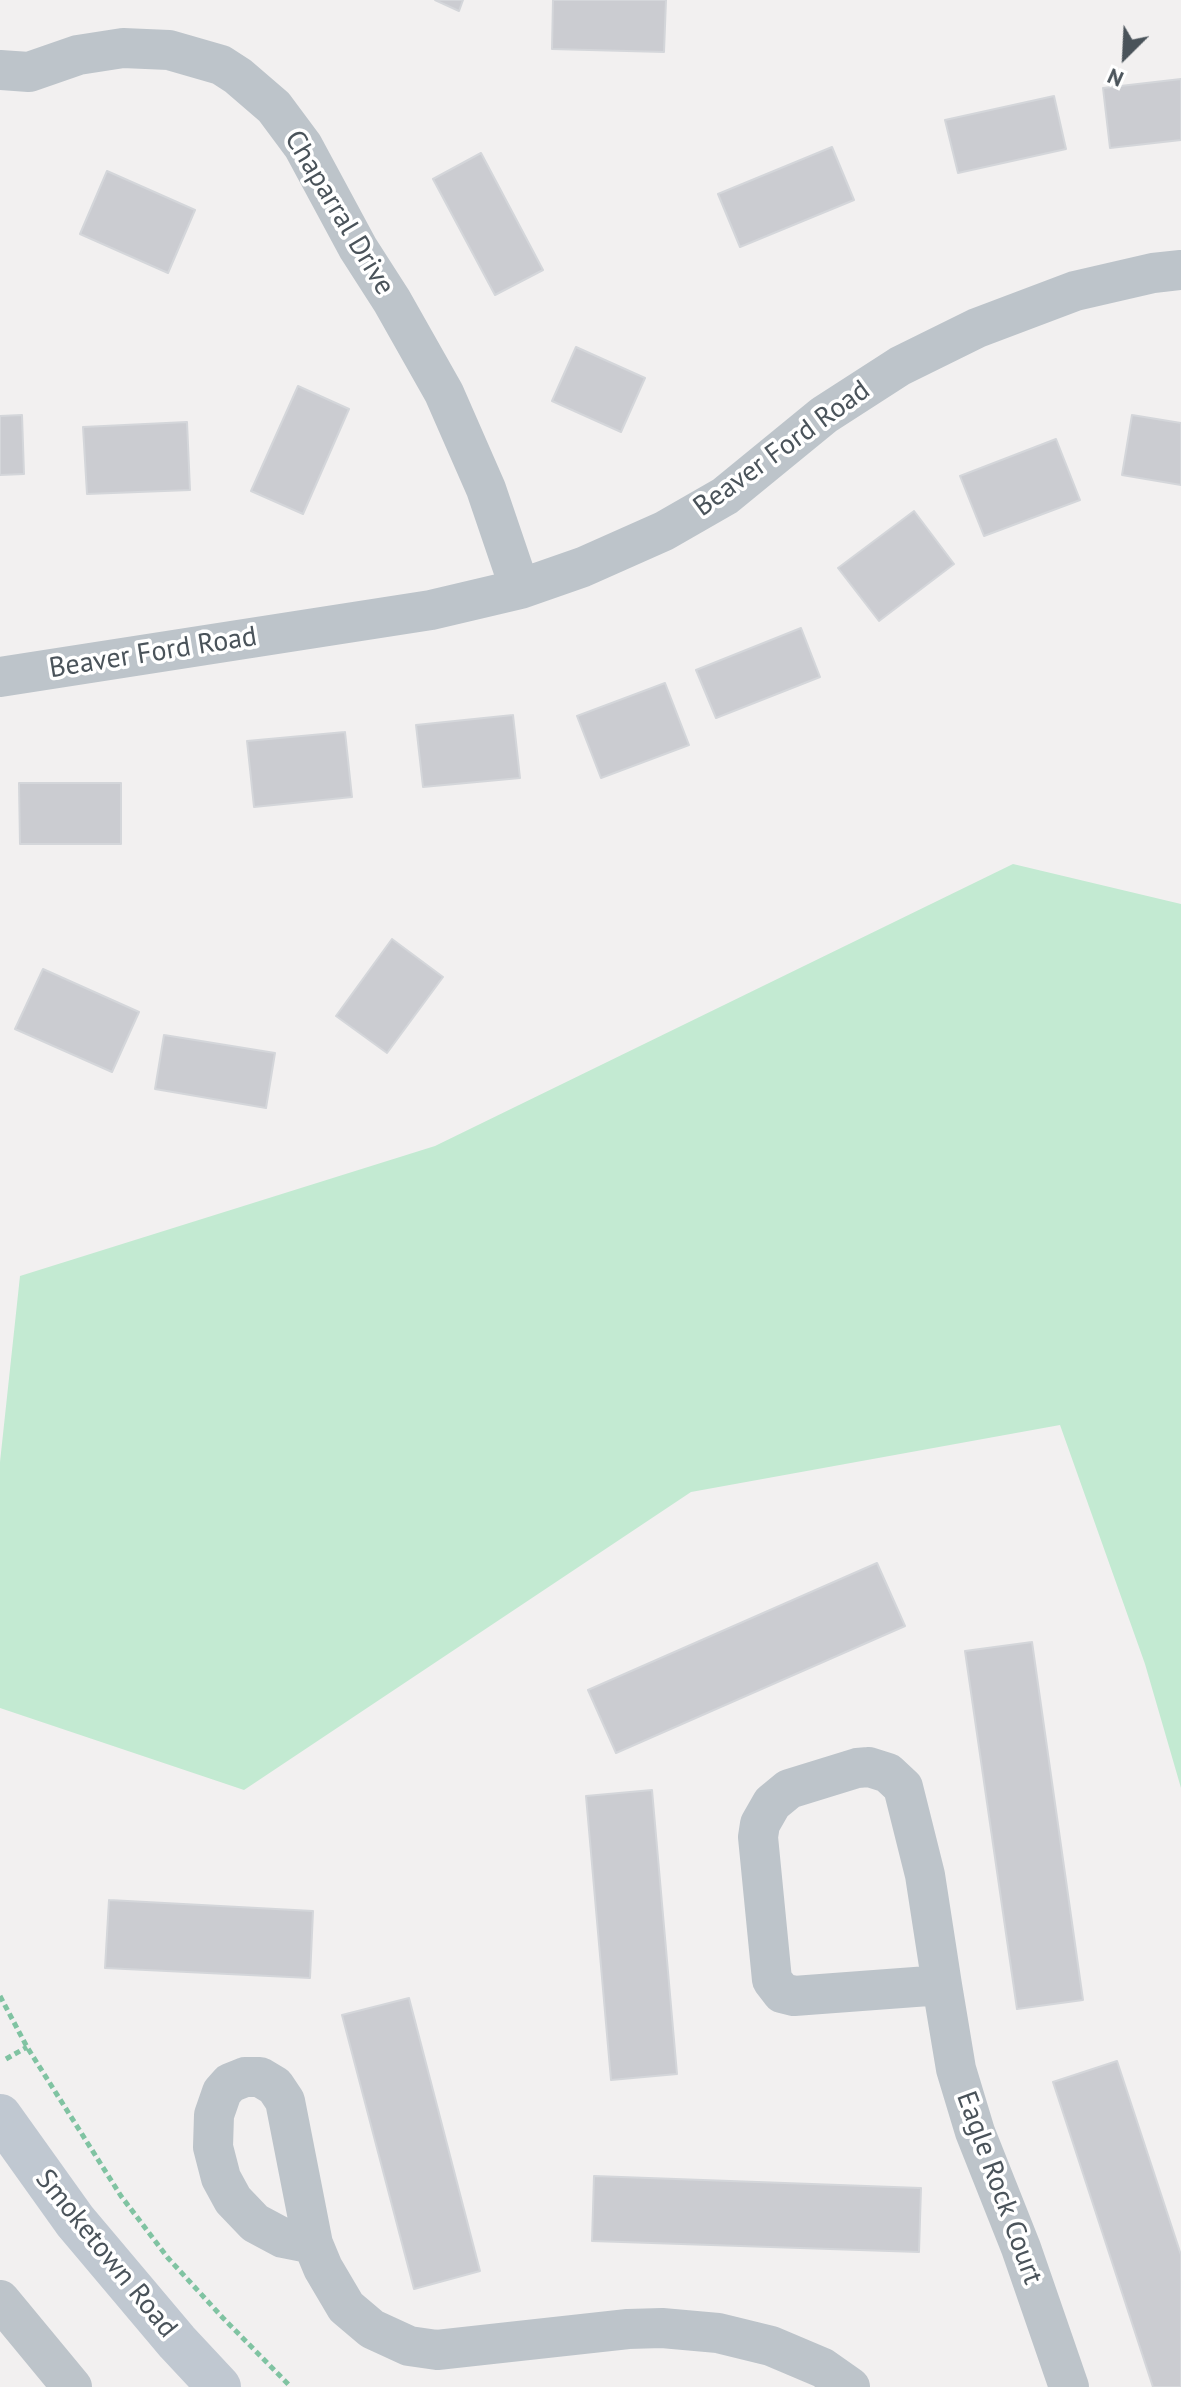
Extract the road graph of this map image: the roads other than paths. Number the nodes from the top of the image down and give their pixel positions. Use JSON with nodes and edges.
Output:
{"nodes":[{"id":1,"x":0,"y":70,"type":"edge"},
{"id":2,"x":1181,"y":270,"type":"edge"},
{"id":3,"x":520,"y":589,"type":"junction"},
{"id":4,"x":0,"y":677,"type":"edge"},
{"id":5,"x":942,"y":1985,"type":"junction"},
{"id":6,"x":3,"y":2128,"type":"edge"},
{"id":7,"x":313,"y":2244,"type":"dead end"},
{"id":8,"x":0,"y":2300,"type":"edge"},
{"id":9,"x":72,"y":2387,"type":"edge"},
{"id":10,"x":219,"y":2387,"type":"edge"},
{"id":11,"x":850,"y":2387,"type":"edge"},
{"id":12,"x":1069,"y":2387,"type":"edge"}],
"edges":[{"from":1,"to":3,"type":"street","name":"Chaparral Drive"},
{"from":2,"to":3,"type":"street","name":"Beaver Ford Road"},
{"from":3,"to":4,"type":"street","name":"Beaver Ford Road"},
{"from":5,"to":5,"type":"street","name":"Eagle Rock Court"},
{"from":5,"to":12,"type":"street","name":"Eagle Rock Court"},
{"from":6,"to":10,"type":"main road","name":"Smoketown Road"},
{"from":7,"to":11,"type":"street"},
{"from":8,"to":9,"type":"street"}]}
